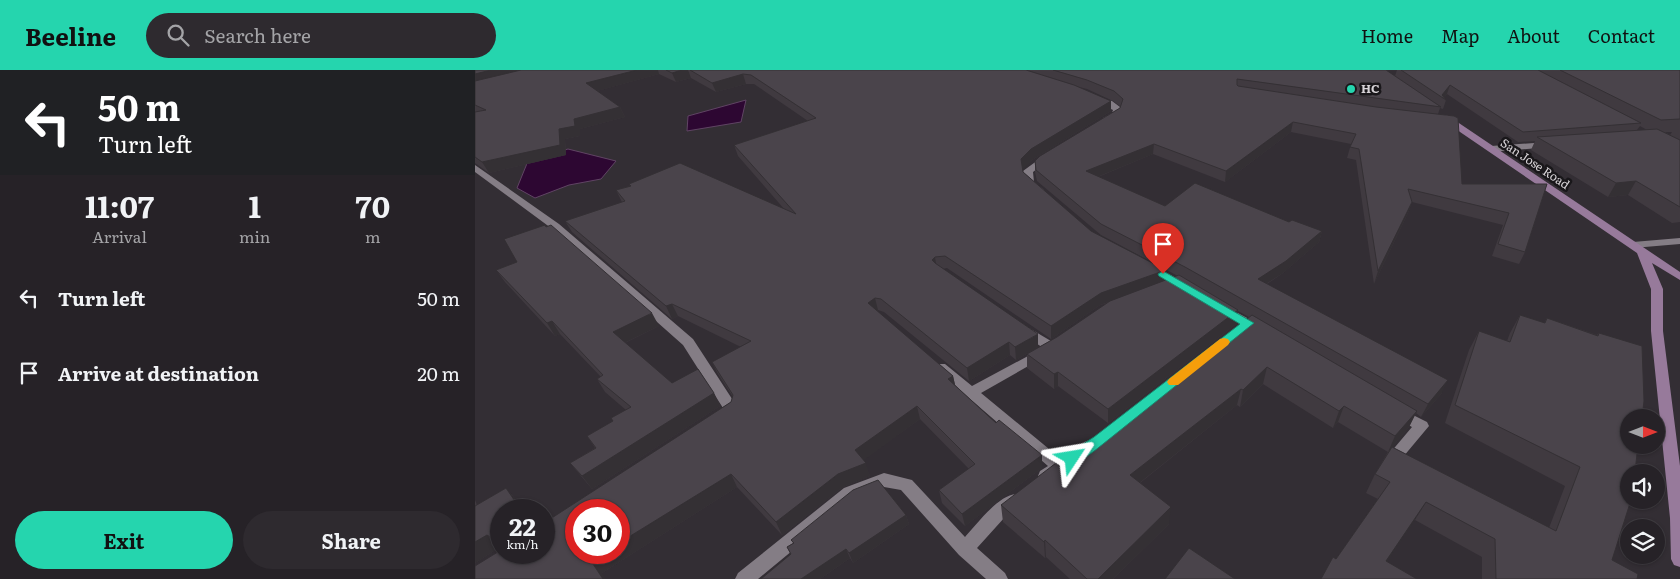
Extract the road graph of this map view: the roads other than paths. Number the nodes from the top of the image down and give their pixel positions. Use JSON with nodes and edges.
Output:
{"nodes":[{"id":1,"x":1086,"y":94,"type":"edge"},
{"id":2,"x":1434,"y":116,"type":"edge"},
{"id":3,"x":1100,"y":124,"type":"edge"},
{"id":4,"x":1561,"y":144,"type":"edge"},
{"id":5,"x":1060,"y":148,"type":"edge"},
{"id":6,"x":1491,"y":149,"type":"junction"},
{"id":7,"x":475,"y":168,"type":"edge"},
{"id":8,"x":1045,"y":195,"type":"edge"},
{"id":9,"x":1680,"y":241,"type":"edge"},
{"id":10,"x":1638,"y":248,"type":"junction"},
{"id":11,"x":1138,"y":261,"type":"edge"},
{"id":12,"x":1680,"y":277,"type":"edge"},
{"id":13,"x":1179,"y":283,"type":"junction"},
{"id":14,"x":1161,"y":290,"type":"edge"},
{"id":15,"x":1197,"y":293,"type":"edge"},
{"id":16,"x":1214,"y":303,"type":"edge"},
{"id":17,"x":1012,"y":320,"type":"edge"},
{"id":18,"x":1248,"y":323,"type":"junction"},
{"id":19,"x":1233,"y":335,"type":"edge"},
{"id":20,"x":1273,"y":338,"type":"edge"},
{"id":21,"x":933,"y":361,"type":"edge"},
{"id":22,"x":972,"y":392,"type":"junction"},
{"id":23,"x":1389,"y":407,"type":"edge"},
{"id":24,"x":709,"y":424,"type":"edge"},
{"id":25,"x":1106,"y":435,"type":"edge"},
{"id":26,"x":1393,"y":459,"type":"edge"},
{"id":27,"x":1059,"y":466,"type":"junction"},
{"id":28,"x":965,"y":549,"type":"junction"},
{"id":29,"x":1680,"y":559,"type":"edge"},
{"id":30,"x":744,"y":579,"type":"edge"},
{"id":31,"x":999,"y":579,"type":"edge"}],
"edges":[{"from":1,"to":3,"type":"street"},
{"from":2,"to":6,"type":"main road","name":"San Jose Road"},
{"from":4,"to":6,"type":"street"},
{"from":5,"to":8,"type":"street"},
{"from":6,"to":10,"type":"main road","name":"San Jose Road"},
{"from":7,"to":24,"type":"street"},
{"from":9,"to":10,"type":"street"},
{"from":10,"to":12,"type":"main road","name":"San Jose Road"},
{"from":10,"to":29,"type":"main road"},
{"from":11,"to":13,"type":"street"},
{"from":13,"to":14,"type":"street"},
{"from":13,"to":15,"type":"street"},
{"from":16,"to":18,"type":"street"},
{"from":17,"to":22,"type":"street"},
{"from":18,"to":19,"type":"street"},
{"from":18,"to":20,"type":"street"},
{"from":21,"to":22,"type":"street"},
{"from":22,"to":27,"type":"street"},
{"from":23,"to":26,"type":"street"},
{"from":25,"to":27,"type":"street"},
{"from":27,"to":28,"type":"street"},
{"from":28,"to":30,"type":"street"},
{"from":28,"to":31,"type":"street"}]}
